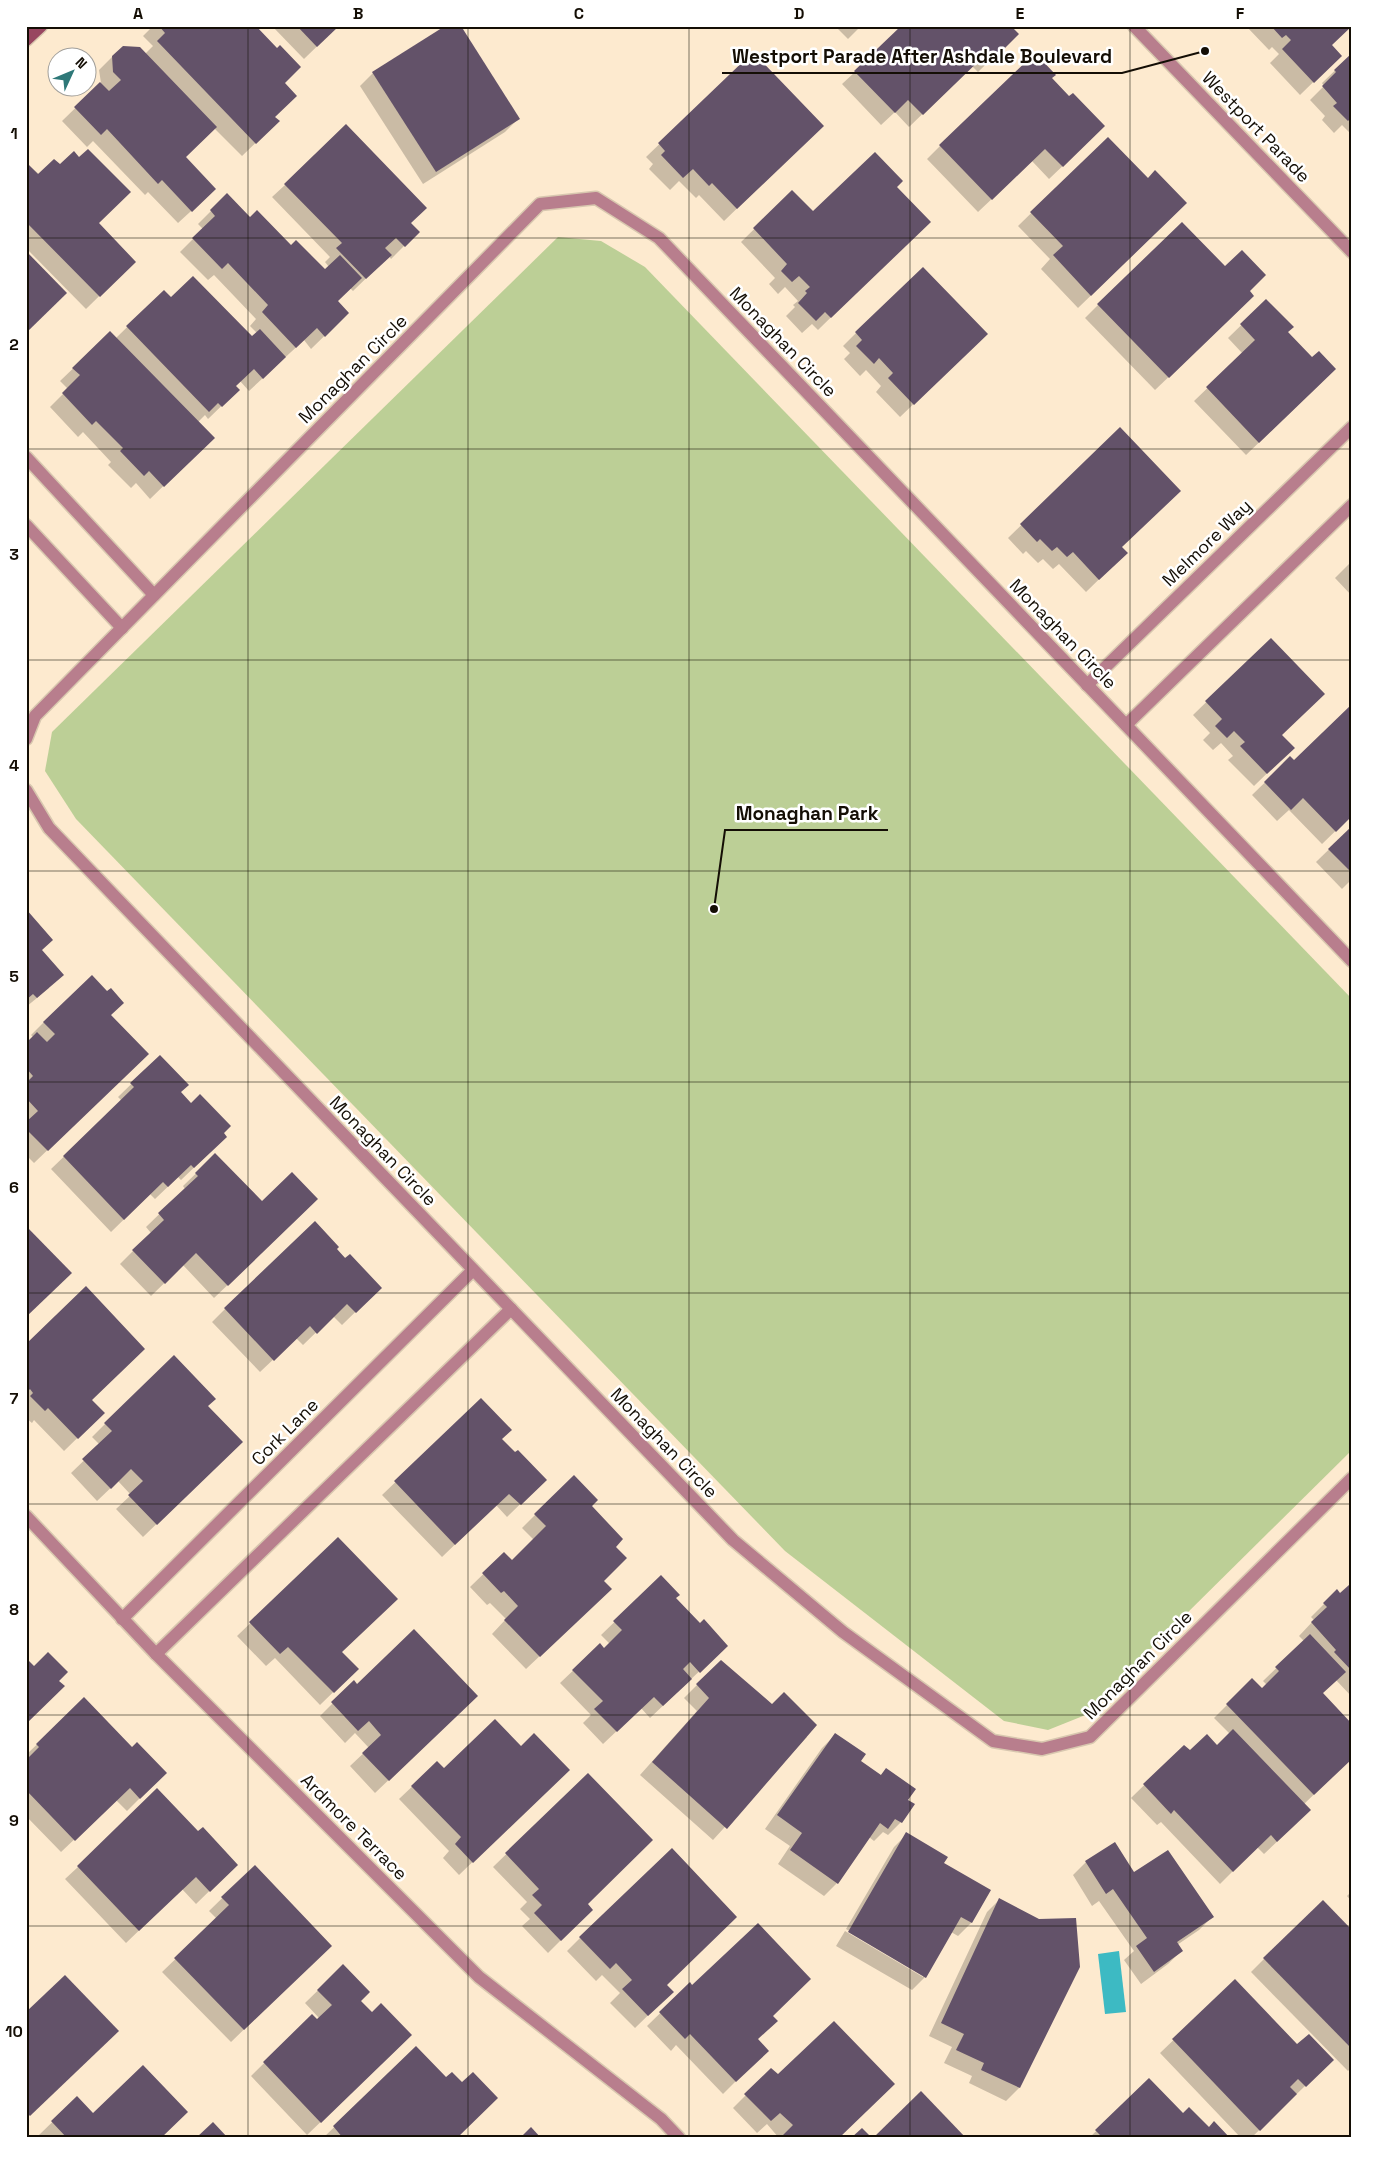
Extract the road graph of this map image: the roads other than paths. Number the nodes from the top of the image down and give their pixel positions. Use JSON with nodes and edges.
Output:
{"nodes":[{"id":1,"x":41,"y":26,"type":"edge"},
{"id":2,"x":1134,"y":26,"type":"edge"},
{"id":3,"x":26,"y":40,"type":"edge"},
{"id":4,"x":1352,"y":252,"type":"edge"},
{"id":5,"x":1352,"y":427,"type":"edge"},
{"id":6,"x":26,"y":457,"type":"edge"},
{"id":7,"x":1352,"y":505,"type":"edge"},
{"id":8,"x":26,"y":525,"type":"edge"},
{"id":9,"x":154,"y":595,"type":"junction"},
{"id":10,"x":122,"y":628,"type":"junction"},
{"id":11,"x":1087,"y":685,"type":"junction"},
{"id":12,"x":1126,"y":725,"type":"junction"},
{"id":13,"x":26,"y":740,"type":"edge"},
{"id":14,"x":26,"y":790,"type":"edge"},
{"id":15,"x":1352,"y":961,"type":"edge"},
{"id":16,"x":473,"y":1270,"type":"junction"},
{"id":17,"x":511,"y":1309,"type":"junction"},
{"id":18,"x":1352,"y":1478,"type":"edge"},
{"id":19,"x":26,"y":1516,"type":"edge"},
{"id":20,"x":122,"y":1619,"type":"junction"},
{"id":21,"x":156,"y":1654,"type":"junction"},
{"id":22,"x":679,"y":2138,"type":"edge"}],
"edges":[{"from":1,"to":3,"type":"street"},
{"from":2,"to":4,"type":"street","name":"Westport Parade"},
{"from":5,"to":11,"type":"street","name":"Melmore Way"},
{"from":6,"to":9,"type":"street"},
{"from":7,"to":12,"type":"street"},
{"from":8,"to":10,"type":"street"},
{"from":9,"to":10,"type":"street","name":"Monaghan Circle"},
{"from":9,"to":11,"type":"street","name":"Monaghan Circle"},
{"from":10,"to":13,"type":"street","name":"Monaghan Circle"},
{"from":11,"to":12,"type":"street","name":"Monaghan Circle"},
{"from":12,"to":15,"type":"street","name":"Monaghan Circle"},
{"from":14,"to":16,"type":"street","name":"Monaghan Circle"},
{"from":16,"to":17,"type":"street","name":"Monaghan Circle"},
{"from":16,"to":20,"type":"street","name":"Cork Lane"},
{"from":17,"to":18,"type":"street","name":"Monaghan Circle"},
{"from":17,"to":21,"type":"street"},
{"from":19,"to":20,"type":"street","name":"Ardmore Terrace"},
{"from":20,"to":21,"type":"street","name":"Ardmore Terrace"},
{"from":21,"to":22,"type":"street","name":"Ardmore Terrace"}]}
